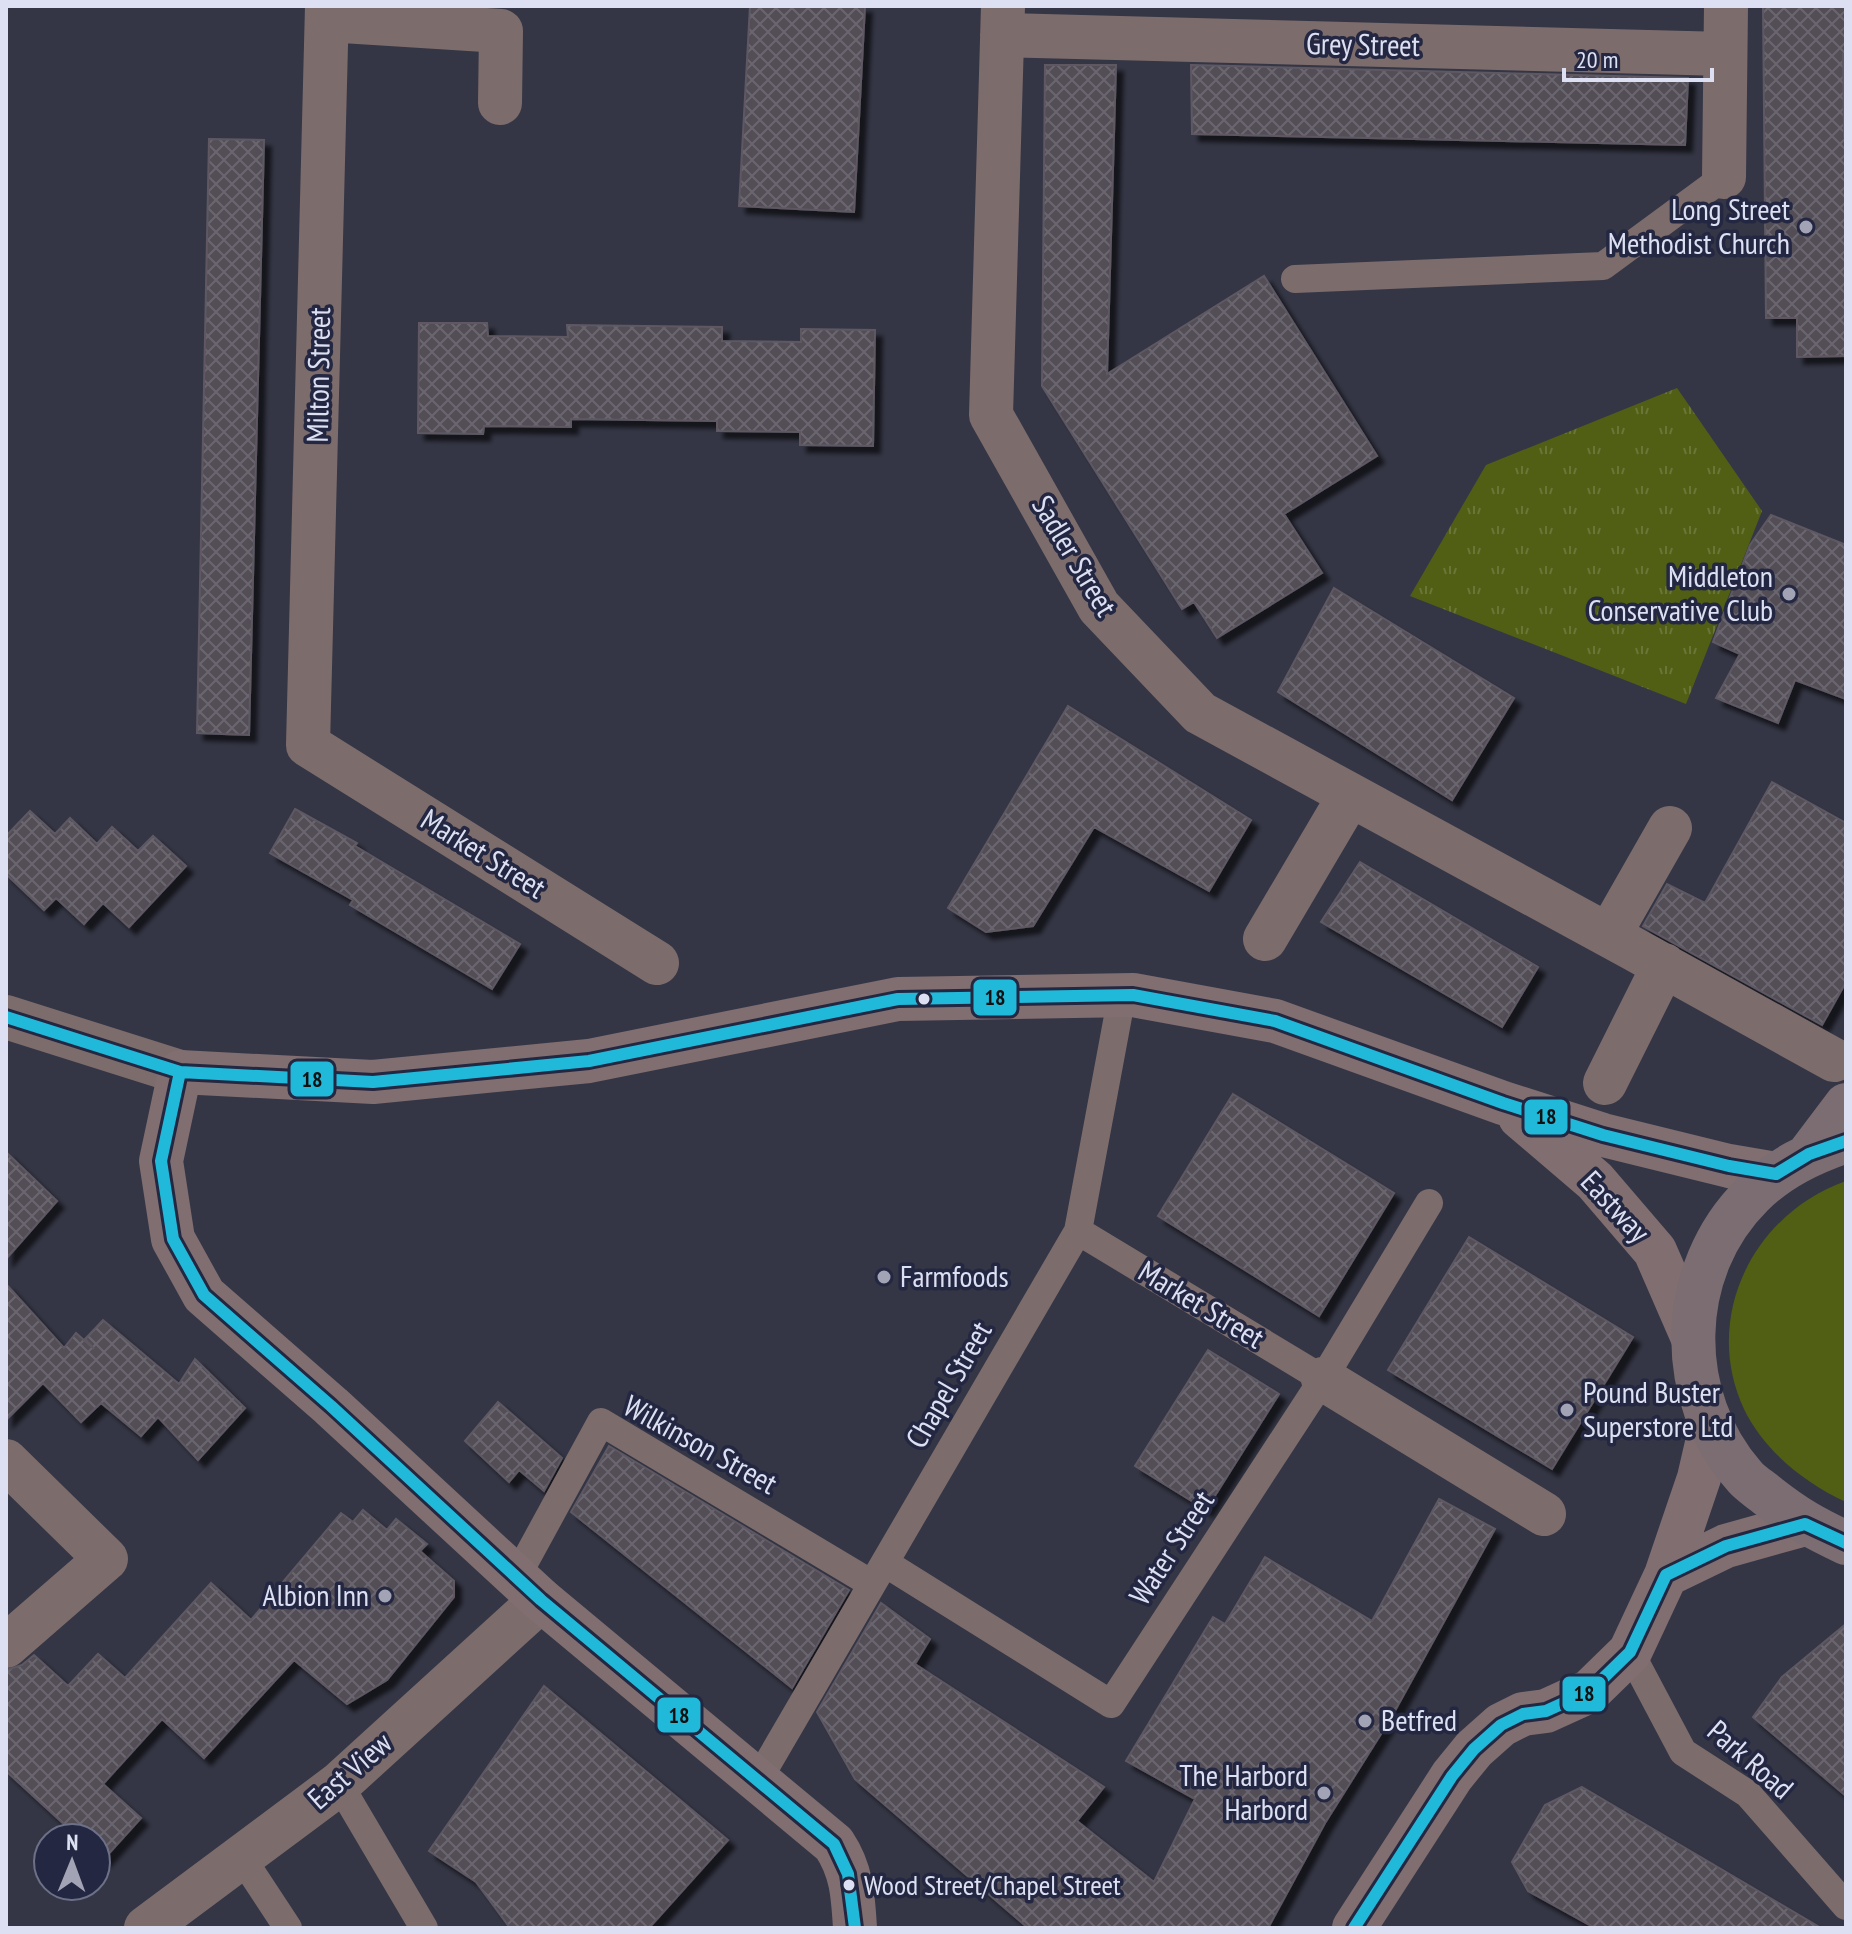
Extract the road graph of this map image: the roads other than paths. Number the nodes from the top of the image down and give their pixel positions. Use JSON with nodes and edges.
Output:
{"nodes":[{"id":1,"x":1726,"y":6,"type":"edge"},
{"id":2,"x":327,"y":13,"type":"edge"},
{"id":3,"x":1002,"y":21,"type":"edge"},
{"id":4,"x":1725,"y":54,"type":"junction"},
{"id":5,"x":500,"y":103,"type":"dead end"},
{"id":6,"x":1724,"y":177,"type":"joint"},
{"id":7,"x":1295,"y":279,"type":"dead end"},
{"id":8,"x":308,"y":745,"type":"joint"},
{"id":9,"x":1350,"y":795,"type":"junction"},
{"id":10,"x":1670,"y":828,"type":"dead end"},
{"id":11,"x":1609,"y":935,"type":"junction"},
{"id":12,"x":1265,"y":939,"type":"dead end"},
{"id":13,"x":657,"y":963,"type":"dead end"},
{"id":14,"x":1664,"y":965,"type":"junction"},
{"id":15,"x":1122,"y":995,"type":"junction"},
{"id":16,"x":6,"y":1017,"type":"edge"},
{"id":17,"x":1834,"y":1060,"type":"dead end"},
{"id":18,"x":180,"y":1072,"type":"junction"},
{"id":19,"x":1605,"y":1083,"type":"dead end"},
{"id":20,"x":1503,"y":1103,"type":"junction"},
{"id":21,"x":1846,"y":1105,"type":"edge"},
{"id":22,"x":1810,"y":1156,"type":"edge"},
{"id":23,"x":1429,"y":1203,"type":"dead end"},
{"id":24,"x":1078,"y":1231,"type":"junction"},
{"id":25,"x":1692,"y":1336,"type":"junction"},
{"id":26,"x":1323,"y":1379,"type":"junction"},
{"id":27,"x":1711,"y":1426,"type":"junction"},
{"id":28,"x":6,"y":1461,"type":"edge"},
{"id":29,"x":1544,"y":1514,"type":"dead end"},
{"id":30,"x":1805,"y":1524,"type":"junction"},
{"id":31,"x":1846,"y":1543,"type":"edge"},
{"id":32,"x":879,"y":1573,"type":"junction"},
{"id":33,"x":1666,"y":1575,"type":"junction"},
{"id":34,"x":529,"y":1588,"type":"junction"},
{"id":35,"x":6,"y":1646,"type":"edge"},
{"id":36,"x":1630,"y":1652,"type":"junction"},
{"id":37,"x":758,"y":1780,"type":"junction"},
{"id":38,"x":339,"y":1784,"type":"junction"},
{"id":39,"x":242,"y":1858,"type":"junction"},
{"id":40,"x":1846,"y":1906,"type":"edge"},
{"id":41,"x":146,"y":1928,"type":"edge"},
{"id":42,"x":288,"y":1928,"type":"edge"},
{"id":43,"x":424,"y":1928,"type":"edge"},
{"id":44,"x":855,"y":1928,"type":"edge"},
{"id":45,"x":1354,"y":1928,"type":"edge"}],
"edges":[{"from":1,"to":4,"type":"street"},
{"from":2,"to":5,"type":"street"},
{"from":2,"to":8,"type":"street","name":"Milton Street"},
{"from":3,"to":4,"type":"street","name":"Grey Street"},
{"from":3,"to":9,"type":"street","name":"Sadler Street"},
{"from":4,"to":6,"type":"street"},
{"from":6,"to":7,"type":"lane"},
{"from":8,"to":13,"type":"street","name":"Market Street"},
{"from":9,"to":11,"type":"street","name":"Sadler Street"},
{"from":9,"to":12,"type":"street"},
{"from":10,"to":11,"type":"street"},
{"from":11,"to":14,"type":"street","name":"Sadler Street"},
{"from":14,"to":17,"type":"street","name":"Sadler Street"},
{"from":14,"to":19,"type":"street"},
{"from":15,"to":18,"type":"street","name":"Eastway"},
{"from":15,"to":20,"type":"street","name":"Eastway"},
{"from":15,"to":24,"type":"lane","name":"Chapel Street"},
{"from":16,"to":18,"type":"street"},
{"from":18,"to":34,"type":"street"},
{"from":20,"to":22,"type":"street","name":"Eastway"},
{"from":20,"to":25,"type":"street","name":"Eastway"},
{"from":21,"to":22,"type":"main road"},
{"from":22,"to":25,"type":"main road"},
{"from":23,"to":26,"type":"lane","name":"Water Street"},
{"from":24,"to":26,"type":"lane","name":"Market Street"},
{"from":24,"to":32,"type":"lane","name":"Chapel Street"},
{"from":25,"to":27,"type":"main road"},
{"from":26,"to":29,"type":"street"},
{"from":26,"to":32,"type":"lane","name":"Water Street"},
{"from":27,"to":30,"type":"main road"},
{"from":27,"to":33,"type":"street"},
{"from":28,"to":35,"type":"street"},
{"from":30,"to":31,"type":"main road"},
{"from":30,"to":33,"type":"street"},
{"from":32,"to":34,"type":"lane","name":"Wilkinson Street"},
{"from":32,"to":37,"type":"lane","name":"Chapel Street"},
{"from":33,"to":36,"type":"street"},
{"from":34,"to":37,"type":"street"},
{"from":34,"to":38,"type":"street","name":"East View"},
{"from":36,"to":40,"type":"lane","name":"Park Road"},
{"from":36,"to":45,"type":"street"},
{"from":37,"to":44,"type":"street"},
{"from":38,"to":39,"type":"street","name":"East View"},
{"from":38,"to":43,"type":"lane"},
{"from":39,"to":41,"type":"street","name":"East View"},
{"from":39,"to":42,"type":"lane"}]}
